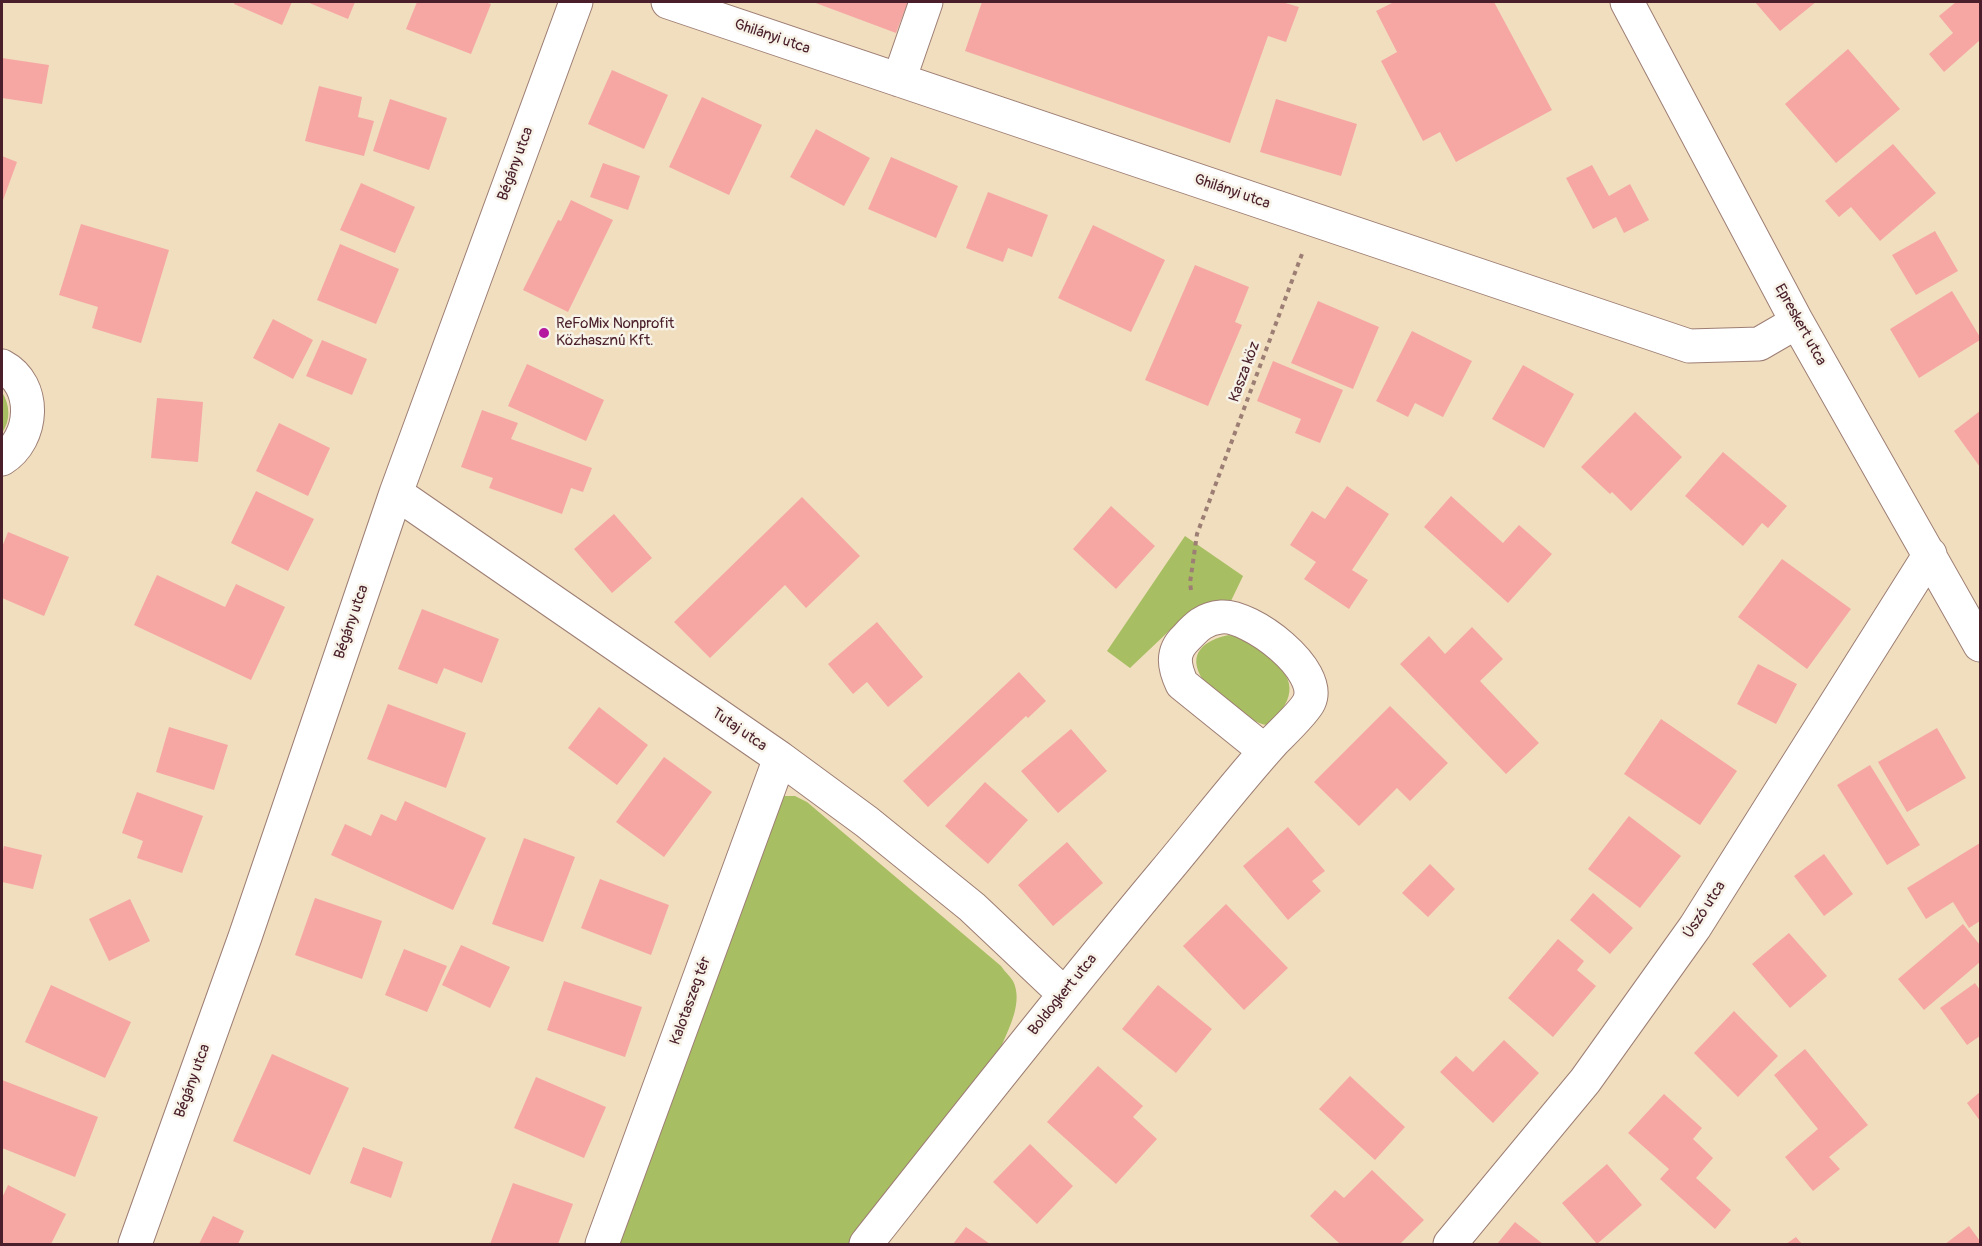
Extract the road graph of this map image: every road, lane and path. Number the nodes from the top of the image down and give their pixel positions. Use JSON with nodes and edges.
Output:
{"nodes":[{"id":1,"x":576,"y":2,"type":"edge"},
{"id":2,"x":668,"y":2,"type":"edge"},
{"id":3,"x":926,"y":2,"type":"edge"},
{"id":4,"x":1627,"y":2,"type":"edge"},
{"id":5,"x":899,"y":80,"type":"junction"},
{"id":6,"x":1314,"y":219,"type":"junction"},
{"id":7,"x":1797,"y":322,"type":"junction"},
{"id":8,"x":2,"y":366,"type":"edge"},
{"id":9,"x":2,"y":459,"type":"edge"},
{"id":10,"x":396,"y":493,"type":"junction"},
{"id":11,"x":1930,"y":554,"type":"junction"},
{"id":12,"x":1197,"y":626,"type":"junction"},
{"id":13,"x":1980,"y":645,"type":"edge"},
{"id":14,"x":1265,"y":751,"type":"junction"},
{"id":15,"x":780,"y":758,"type":"junction"},
{"id":16,"x":1063,"y":993,"type":"junction"},
{"id":17,"x":135,"y":1245,"type":"edge"},
{"id":18,"x":602,"y":1245,"type":"edge"},
{"id":19,"x":866,"y":1245,"type":"edge"},
{"id":20,"x":1450,"y":1245,"type":"edge"}],
"edges":[{"from":1,"to":10,"type":"street","name":"Bégány utca"},
{"from":2,"to":5,"type":"street","name":"Ghilányi utca"},
{"from":3,"to":5,"type":"street"},
{"from":4,"to":7,"type":"street","name":"Epreskert utca"},
{"from":5,"to":6,"type":"street","name":"Ghilányi utca"},
{"from":6,"to":7,"type":"street","name":"Ghilányi utca"},
{"from":6,"to":12,"type":"path","name":"Kasza köz"},
{"from":7,"to":11,"type":"street","name":"Epreskert utca"},
{"from":8,"to":9,"type":"street"},
{"from":10,"to":15,"type":"street","name":"Tutaj utca"},
{"from":10,"to":17,"type":"street","name":"Bégány utca"},
{"from":11,"to":13,"type":"street","name":"Epreskert utca"},
{"from":11,"to":20,"type":"street","name":"Úszó utca"},
{"from":12,"to":14,"type":"street"},
{"from":12,"to":14,"type":"street","name":"Boldogkert utca"},
{"from":14,"to":16,"type":"street","name":"Boldogkert utca"},
{"from":15,"to":16,"type":"street","name":"Tutaj utca"},
{"from":15,"to":18,"type":"street","name":"Kalotaszeg tér"},
{"from":16,"to":19,"type":"street","name":"Boldogkert utca"}]}
